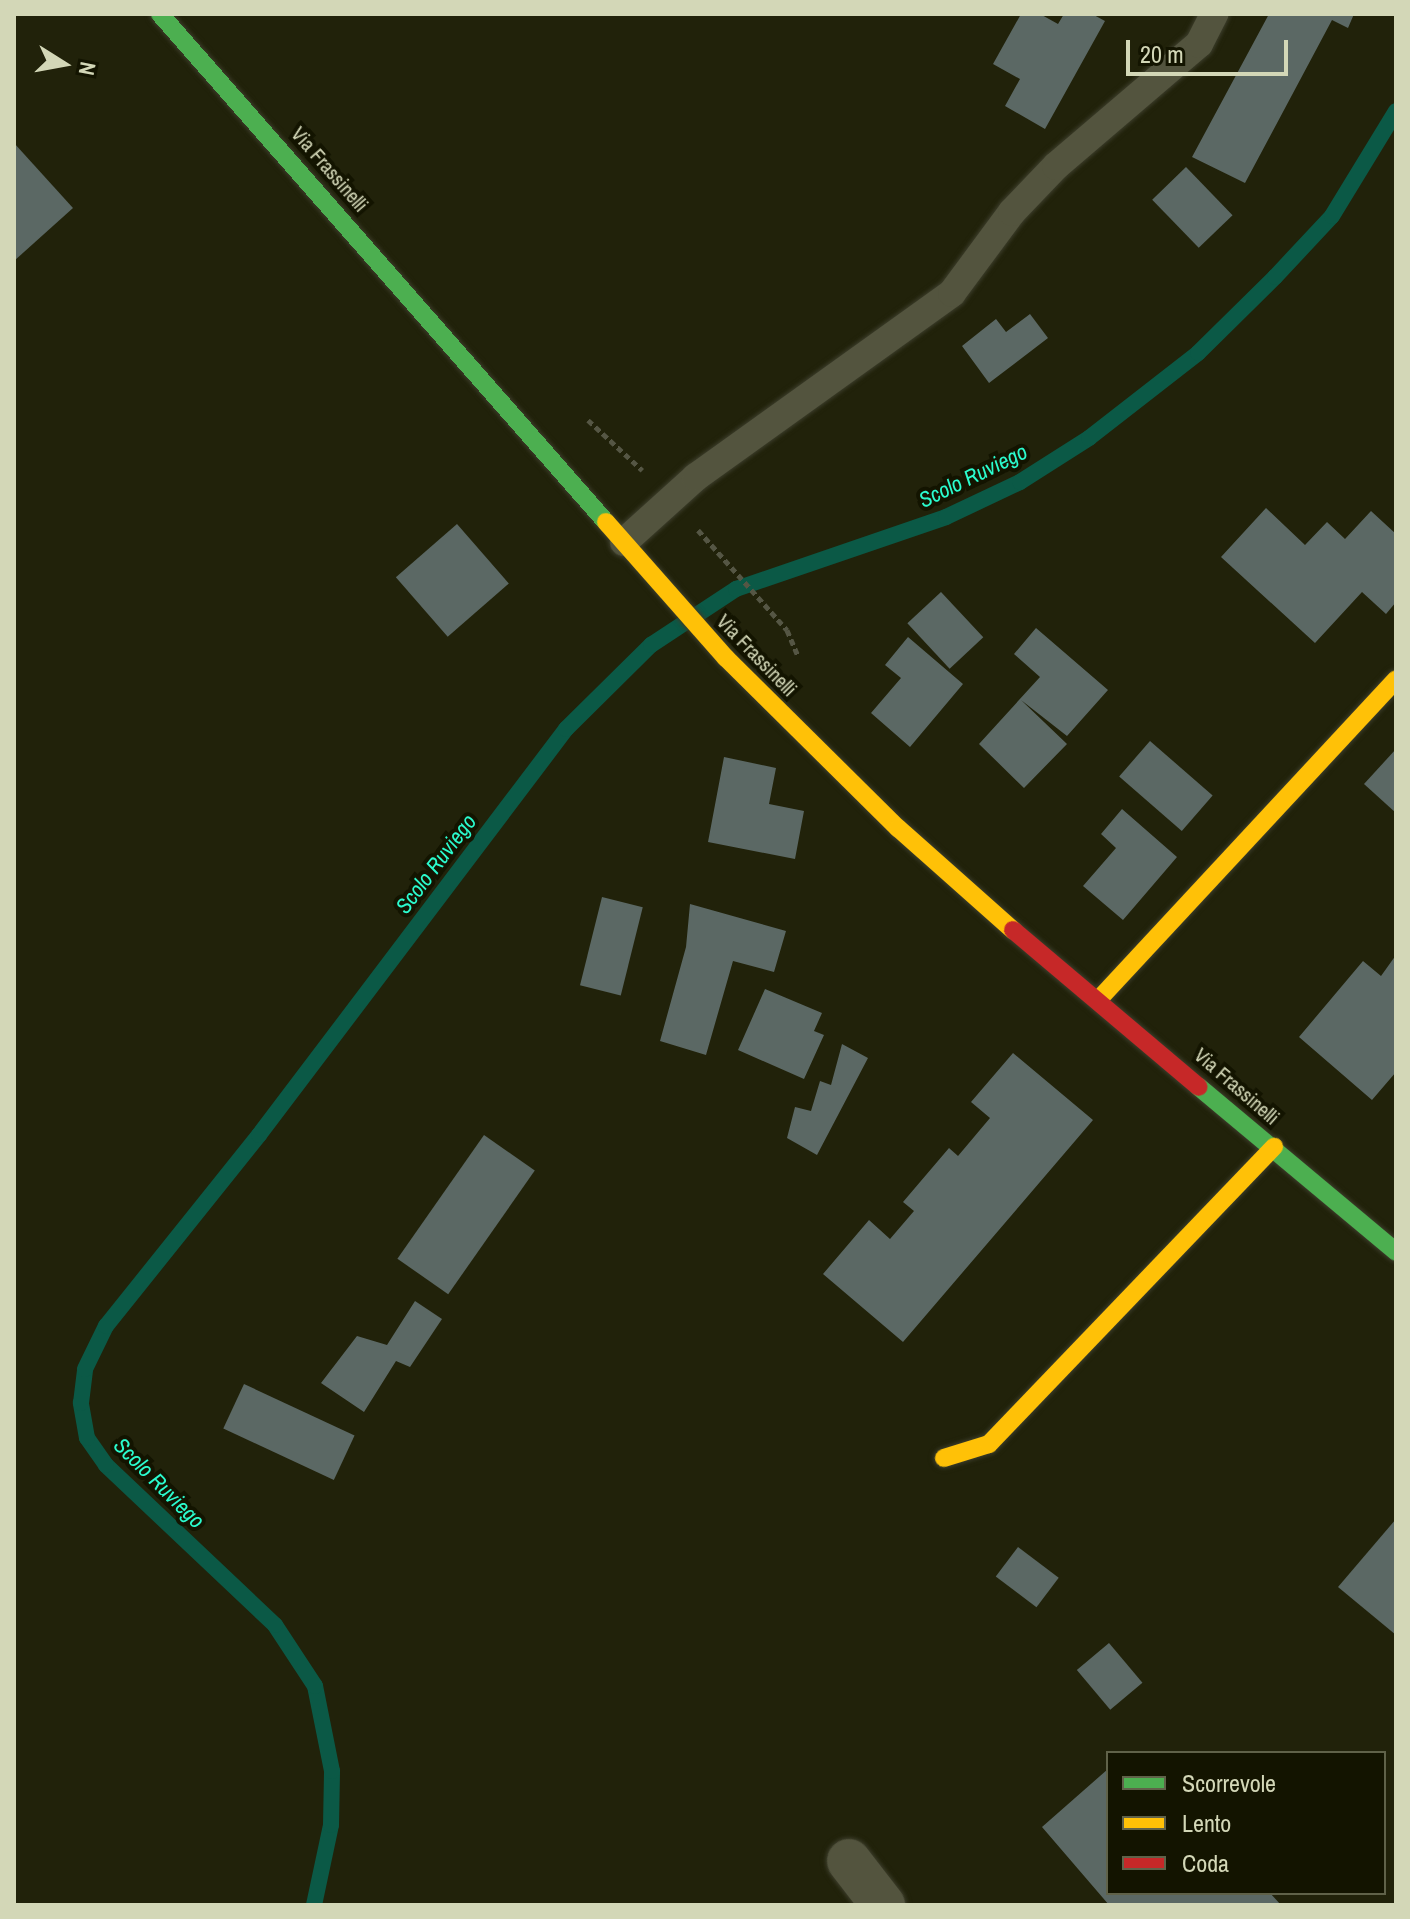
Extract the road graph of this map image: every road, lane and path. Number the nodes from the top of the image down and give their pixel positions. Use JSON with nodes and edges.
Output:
{"nodes":[{"id":1,"x":160,"y":14,"type":"edge"},
{"id":2,"x":1214,"y":14,"type":"edge"},
{"id":3,"x":704,"y":535,"type":"dead end"},
{"id":4,"x":624,"y":542,"type":"junction"},
{"id":5,"x":787,"y":630,"type":"dead end"},
{"id":6,"x":1396,"y":679,"type":"edge"},
{"id":7,"x":1100,"y":998,"type":"junction"},
{"id":8,"x":1274,"y":1147,"type":"junction"},
{"id":9,"x":1396,"y":1252,"type":"edge"},
{"id":10,"x":944,"y":1458,"type":"dead end"},
{"id":11,"x":849,"y":1861,"type":"dead end"},
{"id":12,"x":883,"y":1905,"type":"edge"}],
"edges":[{"from":1,"to":4,"type":"street","name":"Via Frassinelli"},
{"from":2,"to":4,"type":"lane"},
{"from":3,"to":5,"type":"path"},
{"from":4,"to":7,"type":"street","name":"Via Frassinelli"},
{"from":6,"to":7,"type":"street"},
{"from":7,"to":8,"type":"street","name":"Via Frassinelli"},
{"from":8,"to":9,"type":"street","name":"Via Frassinelli"},
{"from":8,"to":10,"type":"street"},
{"from":11,"to":12,"type":"street"}]}
